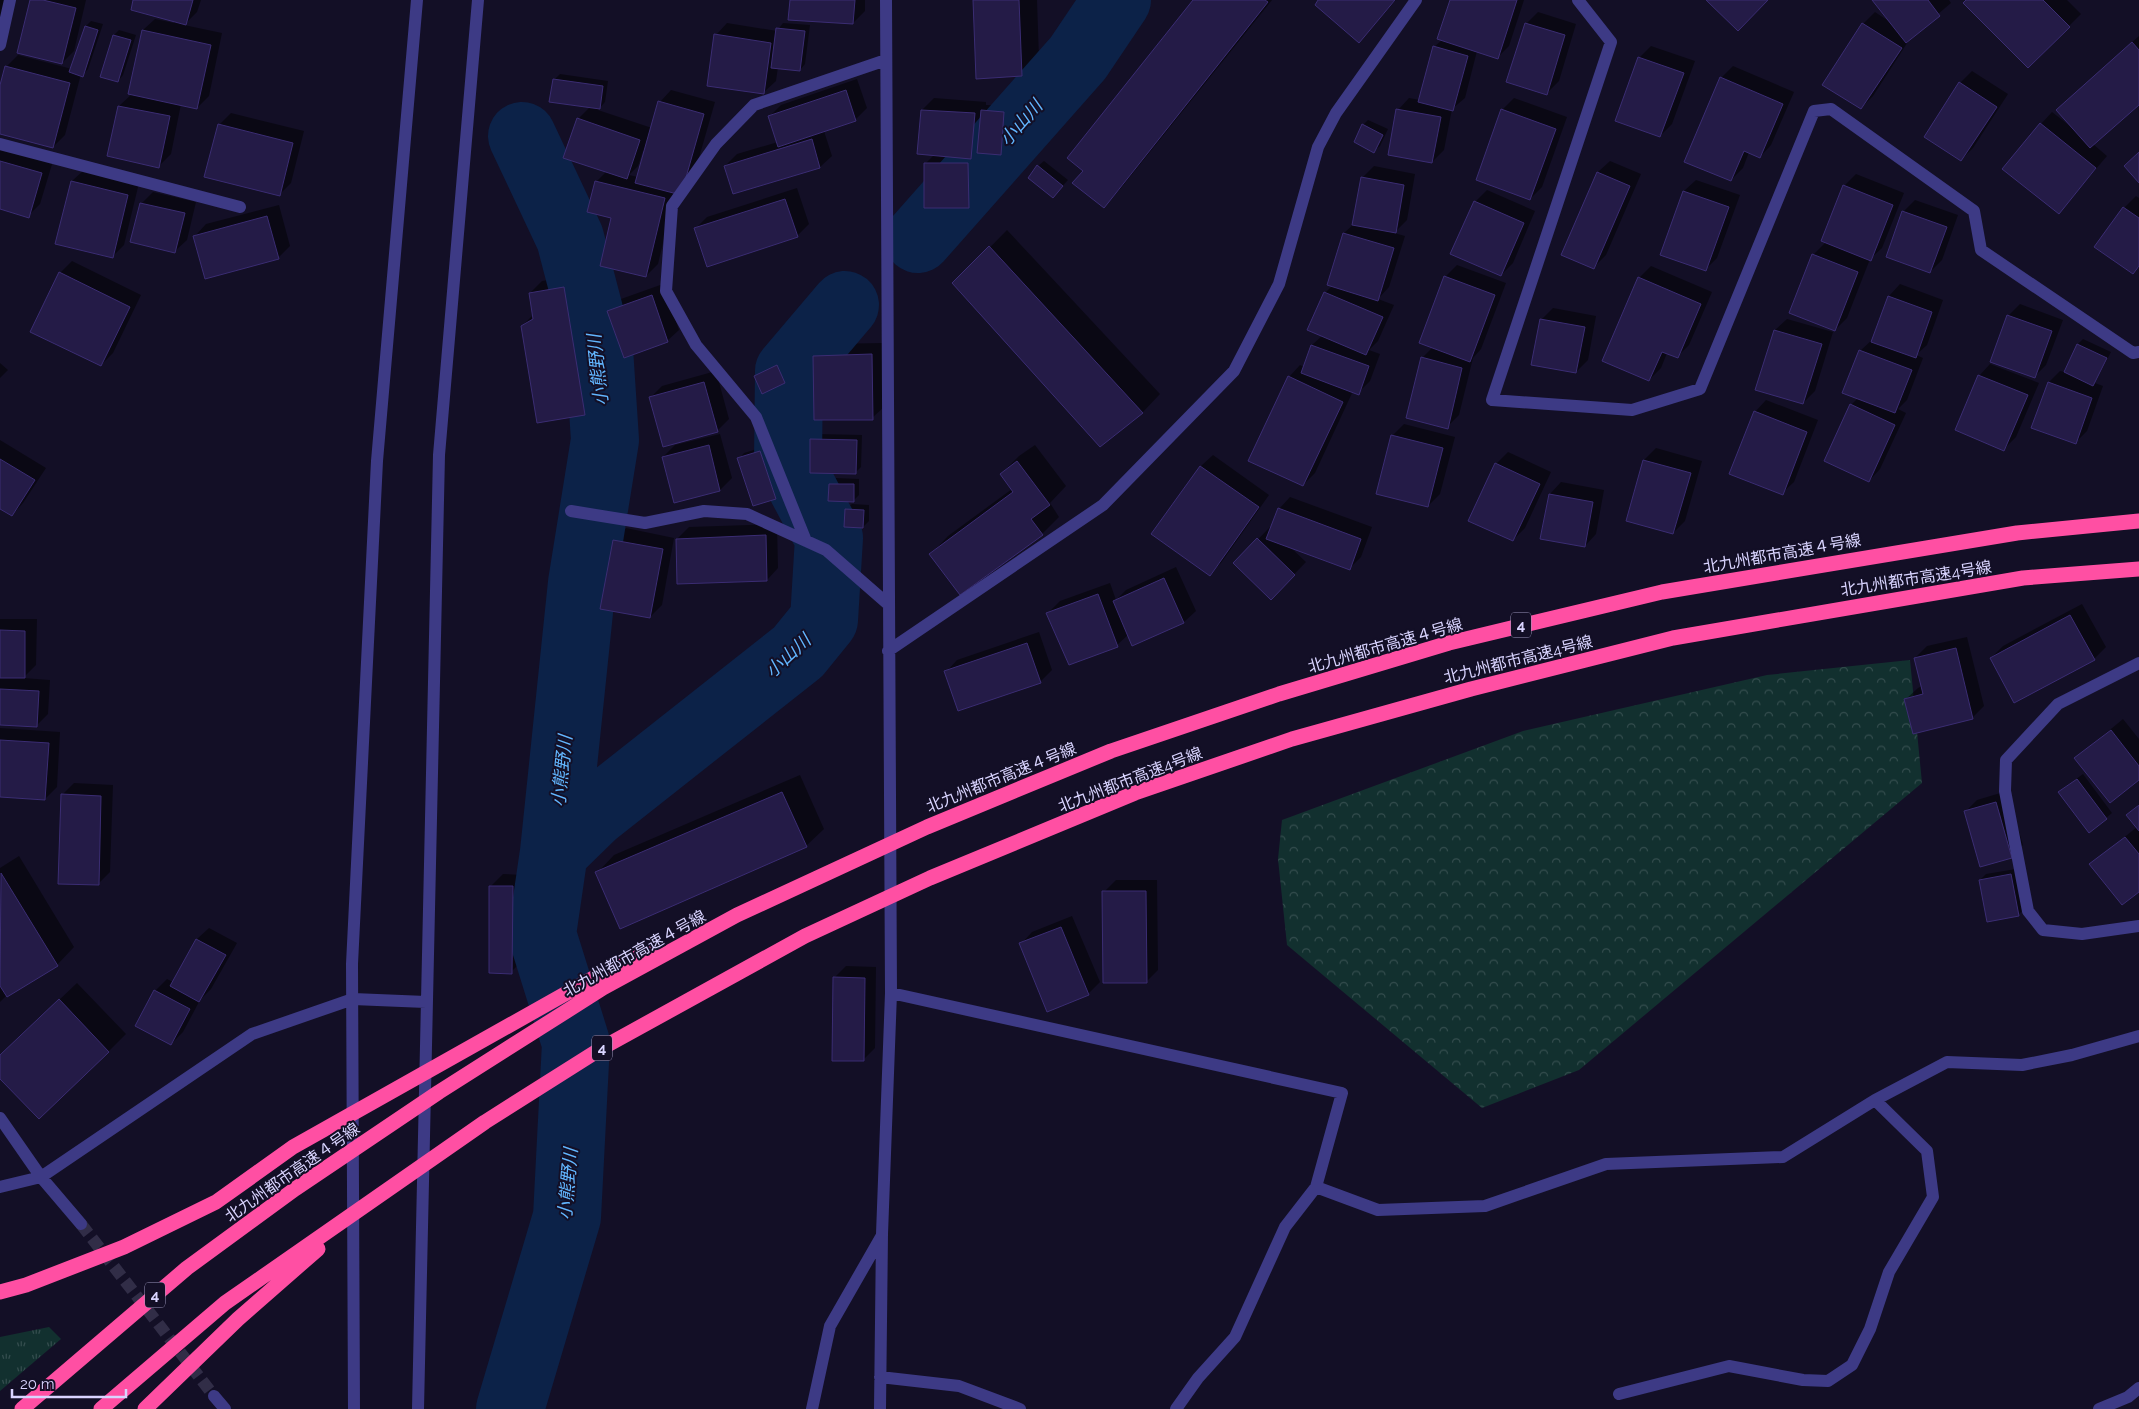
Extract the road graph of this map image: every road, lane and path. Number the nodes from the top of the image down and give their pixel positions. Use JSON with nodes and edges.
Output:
{"nodes":[{"id":1,"x":10,"y":0,"type":"edge"},
{"id":2,"x":418,"y":0,"type":"edge"},
{"id":3,"x":478,"y":0,"type":"edge"},
{"id":4,"x":886,"y":0,"type":"edge"},
{"id":5,"x":1416,"y":0,"type":"edge"},
{"id":6,"x":1578,"y":0,"type":"edge"},
{"id":7,"x":0,"y":45,"type":"edge"},
{"id":8,"x":886,"y":60,"type":"junction"},
{"id":9,"x":0,"y":144,"type":"edge"},
{"id":10,"x":240,"y":207,"type":"dead end"},
{"id":11,"x":2139,"y":352,"type":"edge"},
{"id":12,"x":571,"y":511,"type":"dead end"},
{"id":13,"x":2139,"y":521,"type":"edge"},
{"id":14,"x":806,"y":541,"type":"junction"},
{"id":15,"x":2139,"y":569,"type":"edge"},
{"id":16,"x":889,"y":605,"type":"junction"},
{"id":17,"x":888,"y":651,"type":"junction"},
{"id":18,"x":2139,"y":663,"type":"edge"},
{"id":19,"x":737,"y":915,"type":"junction"},
{"id":20,"x":2139,"y":926,"type":"edge"},
{"id":21,"x":891,"y":993,"type":"junction"},
{"id":22,"x":353,"y":999,"type":"junction"},
{"id":23,"x":426,"y":1002,"type":"junction"},
{"id":24,"x":2139,"y":1036,"type":"edge"},
{"id":25,"x":1875,"y":1100,"type":"junction"},
{"id":26,"x":0,"y":1118,"type":"edge"},
{"id":27,"x":430,"y":1161,"type":"junction"},
{"id":28,"x":41,"y":1177,"type":"junction"},
{"id":29,"x":0,"y":1187,"type":"edge"},
{"id":30,"x":1316,"y":1187,"type":"junction"},
{"id":31,"x":81,"y":1224,"type":"tunnel mouth"},
{"id":32,"x":882,"y":1234,"type":"junction"},
{"id":33,"x":124,"y":1247,"type":"junction"},
{"id":34,"x":0,"y":1292,"type":"edge"},
{"id":35,"x":0,"y":1301,"type":"edge"},
{"id":36,"x":880,"y":1377,"type":"junction"},
{"id":37,"x":2139,"y":1388,"type":"edge"},
{"id":38,"x":1619,"y":1394,"type":"dead end"},
{"id":39,"x":214,"y":1396,"type":"tunnel mouth"},
{"id":40,"x":22,"y":1409,"type":"edge"},
{"id":41,"x":101,"y":1409,"type":"edge"},
{"id":42,"x":145,"y":1409,"type":"edge"},
{"id":43,"x":225,"y":1409,"type":"edge"},
{"id":44,"x":354,"y":1409,"type":"edge"},
{"id":45,"x":418,"y":1409,"type":"edge"},
{"id":46,"x":812,"y":1409,"type":"edge"},
{"id":47,"x":880,"y":1409,"type":"edge"},
{"id":48,"x":1020,"y":1409,"type":"edge"},
{"id":49,"x":1176,"y":1409,"type":"edge"},
{"id":50,"x":2099,"y":1409,"type":"edge"}],
"edges":[{"from":1,"to":7,"type":"street"},
{"from":2,"to":22,"type":"street"},
{"from":3,"to":23,"type":"street"},
{"from":4,"to":8,"type":"street"},
{"from":5,"to":17,"type":"street"},
{"from":6,"to":11,"type":"street"},
{"from":8,"to":14,"type":"street"},
{"from":8,"to":16,"type":"street"},
{"from":9,"to":10,"type":"street"},
{"from":12,"to":14,"type":"street"},
{"from":13,"to":19,"type":"highway","name":"北九州都市高速４号線","number":"4"},
{"from":14,"to":16,"type":"street"},
{"from":15,"to":27,"type":"highway","name":"北九州都市高速4号線","number":"4"},
{"from":16,"to":17,"type":"street"},
{"from":17,"to":21,"type":"street"},
{"from":18,"to":20,"type":"street"},
{"from":19,"to":33,"type":"highway"},
{"from":19,"to":40,"type":"highway","name":"北九州都市高速４号線","number":"4"},
{"from":21,"to":30,"type":"street"},
{"from":21,"to":32,"type":"street"},
{"from":22,"to":23,"type":"street"},
{"from":22,"to":28,"type":"street"},
{"from":22,"to":44,"type":"street"},
{"from":23,"to":45,"type":"street"},
{"from":24,"to":25,"type":"street"},
{"from":25,"to":30,"type":"street"},
{"from":25,"to":38,"type":"street"},
{"from":26,"to":28,"type":"street"},
{"from":27,"to":41,"type":"highway","number":"4"},
{"from":27,"to":42,"type":"highway"},
{"from":28,"to":29,"type":"street"},
{"from":28,"to":31,"type":"street"},
{"from":30,"to":49,"type":"street"},
{"from":32,"to":36,"type":"street"},
{"from":32,"to":46,"type":"street"},
{"from":33,"to":34,"type":"highway"},
{"from":33,"to":35,"type":"highway"},
{"from":36,"to":47,"type":"street"},
{"from":36,"to":48,"type":"street"},
{"from":37,"to":50,"type":"street"},
{"from":39,"to":43,"type":"street"}]}
